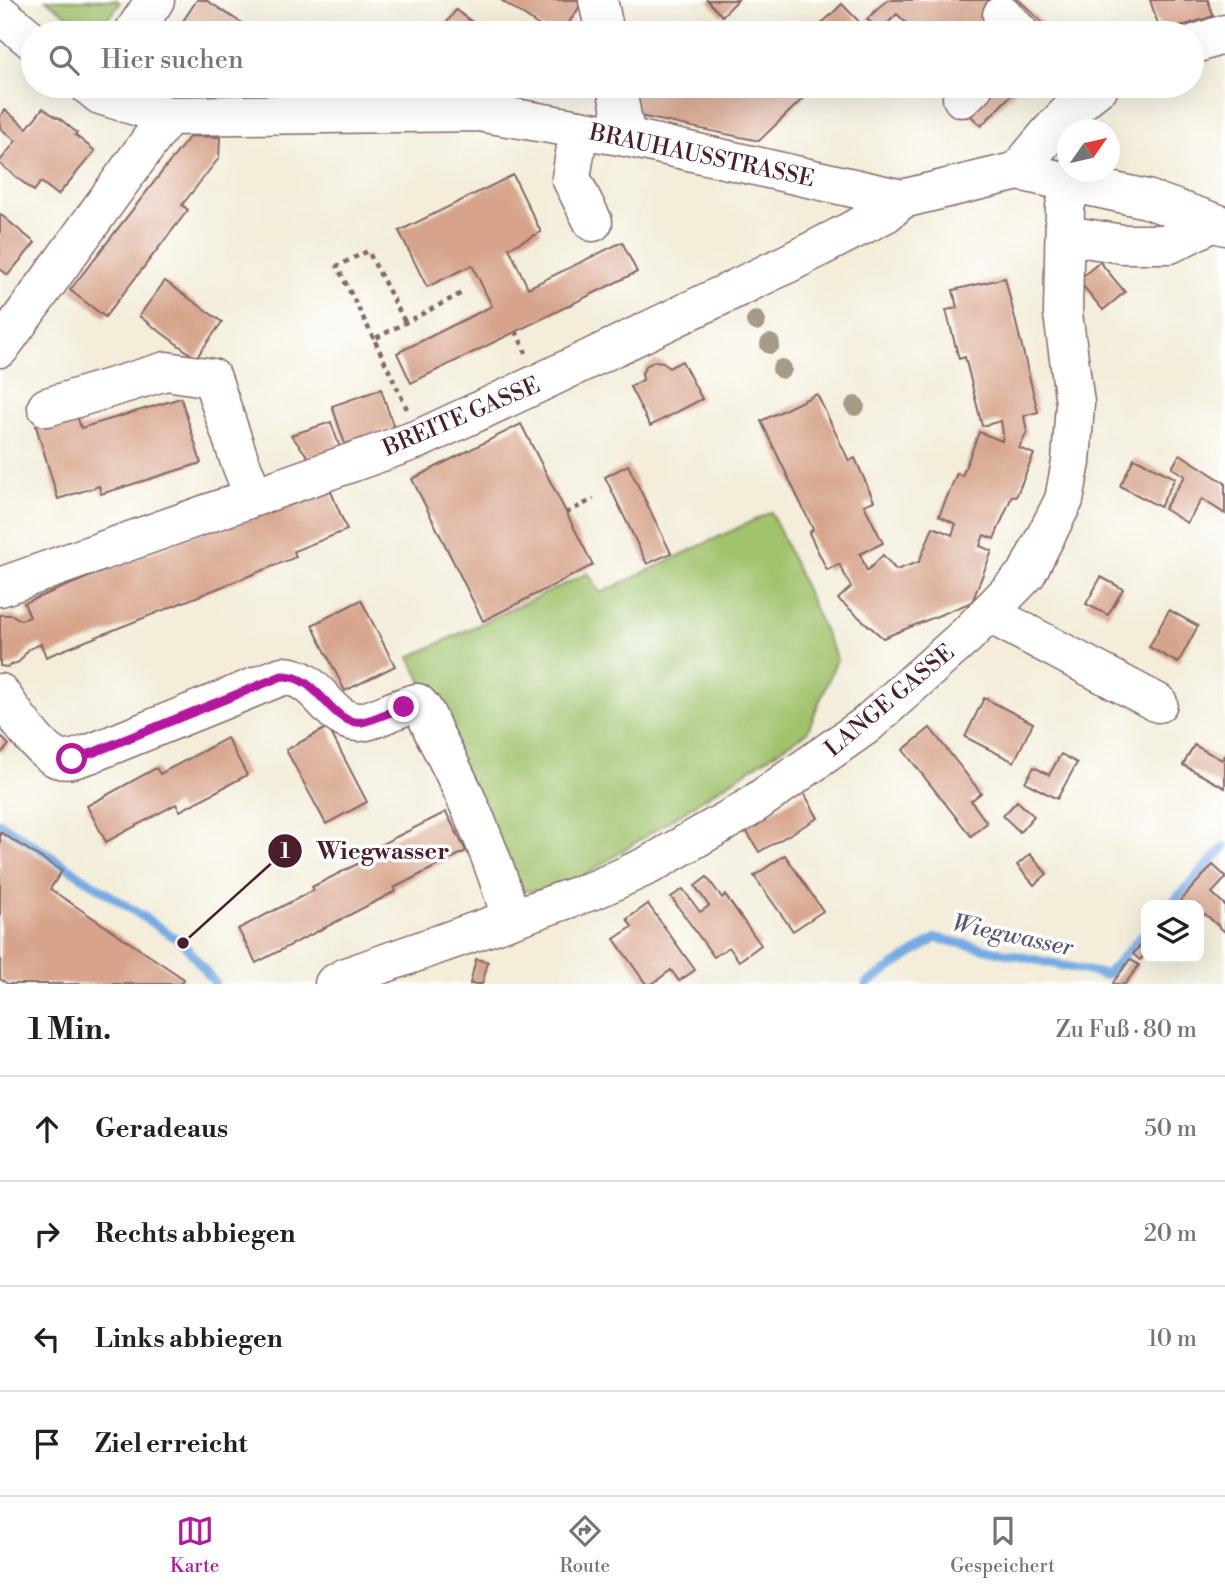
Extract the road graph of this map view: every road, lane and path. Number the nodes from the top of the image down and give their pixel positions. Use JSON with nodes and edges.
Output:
{"nodes":[{"id":1,"x":155,"y":0,"type":"edge"},
{"id":2,"x":598,"y":0,"type":"edge"},
{"id":3,"x":0,"y":14,"type":"edge"},
{"id":4,"x":140,"y":21,"type":"edge"},
{"id":5,"x":602,"y":21,"type":"edge"},
{"id":6,"x":21,"y":31,"type":"edge"},
{"id":7,"x":1225,"y":34,"type":"edge"},
{"id":8,"x":1204,"y":41,"type":"edge"},
{"id":9,"x":121,"y":98,"type":"edge"},
{"id":10,"x":618,"y":98,"type":"edge"},
{"id":11,"x":1078,"y":98,"type":"edge"},
{"id":12,"x":168,"y":116,"type":"junction"},
{"id":13,"x":579,"y":129,"type":"junction"},
{"id":14,"x":626,"y":137,"type":"junction"},
{"id":15,"x":1018,"y":171,"type":"junction"},
{"id":16,"x":1072,"y":184,"type":"junction"},
{"id":17,"x":902,"y":199,"type":"junction"},
{"id":18,"x":593,"y":222,"type":"dead end"},
{"id":19,"x":1219,"y":224,"type":"edge"},
{"id":20,"x":1065,"y":235,"type":"junction"},
{"id":21,"x":464,"y":292,"type":"dead end"},
{"id":22,"x":405,"y":322,"type":"junction"},
{"id":23,"x":516,"y":331,"type":"dead end"},
{"id":24,"x":374,"y":339,"type":"junction"},
{"id":25,"x":0,"y":348,"type":"edge"},
{"id":26,"x":529,"y":360,"type":"dead end"},
{"id":27,"x":47,"y":407,"type":"dead end"},
{"id":28,"x":421,"y":438,"type":"junction"},
{"id":29,"x":254,"y":497,"type":"junction"},
{"id":30,"x":594,"y":499,"type":"dead end"},
{"id":31,"x":566,"y":513,"type":"dead end"},
{"id":32,"x":0,"y":587,"type":"edge"},
{"id":33,"x":988,"y":613,"type":"junction"},
{"id":34,"x":0,"y":693,"type":"edge"},
{"id":35,"x":1158,"y":704,"type":"dead end"},
{"id":36,"x":511,"y":919,"type":"junction"},
{"id":37,"x":334,"y":984,"type":"edge"}],
"edges":[{"from":1,"to":4,"type":"street"},
{"from":2,"to":5,"type":"street"},
{"from":3,"to":6,"type":"street"},
{"from":7,"to":8,"type":"street"},
{"from":9,"to":12,"type":"street","name":"BRAUHAUSSTRASSE"},
{"from":10,"to":14,"type":"street"},
{"from":11,"to":15,"type":"street"},
{"from":12,"to":13,"type":"street","name":"BRAUHAUSSTRASSE"},
{"from":12,"to":25,"type":"street"},
{"from":13,"to":14,"type":"street","name":"BRAUHAUSSTRASSE"},
{"from":13,"to":18,"type":"street"},
{"from":14,"to":17,"type":"street","name":"BRAUHAUSSTRASSE"},
{"from":15,"to":16,"type":"street","name":"BRAUHAUSSTRASSE"},
{"from":15,"to":17,"type":"street","name":"BRAUHAUSSTRASSE"},
{"from":16,"to":19,"type":"street","name":"BRAUHAUSSTRASSE"},
{"from":16,"to":20,"type":"street","name":"LANGE GASSE"},
{"from":17,"to":28,"type":"street","name":"BREITE GASSE"},
{"from":19,"to":20,"type":"street"},
{"from":20,"to":33,"type":"street","name":"LANGE GASSE"},
{"from":21,"to":22,"type":"path"},
{"from":22,"to":24,"type":"path"},
{"from":22,"to":24,"type":"path"},
{"from":23,"to":26,"type":"path"},
{"from":24,"to":28,"type":"path"},
{"from":27,"to":29,"type":"street"},
{"from":28,"to":29,"type":"street","name":"BREITE GASSE"},
{"from":29,"to":32,"type":"street","name":"BREITE GASSE"},
{"from":30,"to":31,"type":"path"},
{"from":33,"to":35,"type":"street"},
{"from":33,"to":36,"type":"street","name":"LANGE GASSE"},
{"from":34,"to":36,"type":"street"},
{"from":36,"to":37,"type":"street","name":"LANGE GASSE"}]}
